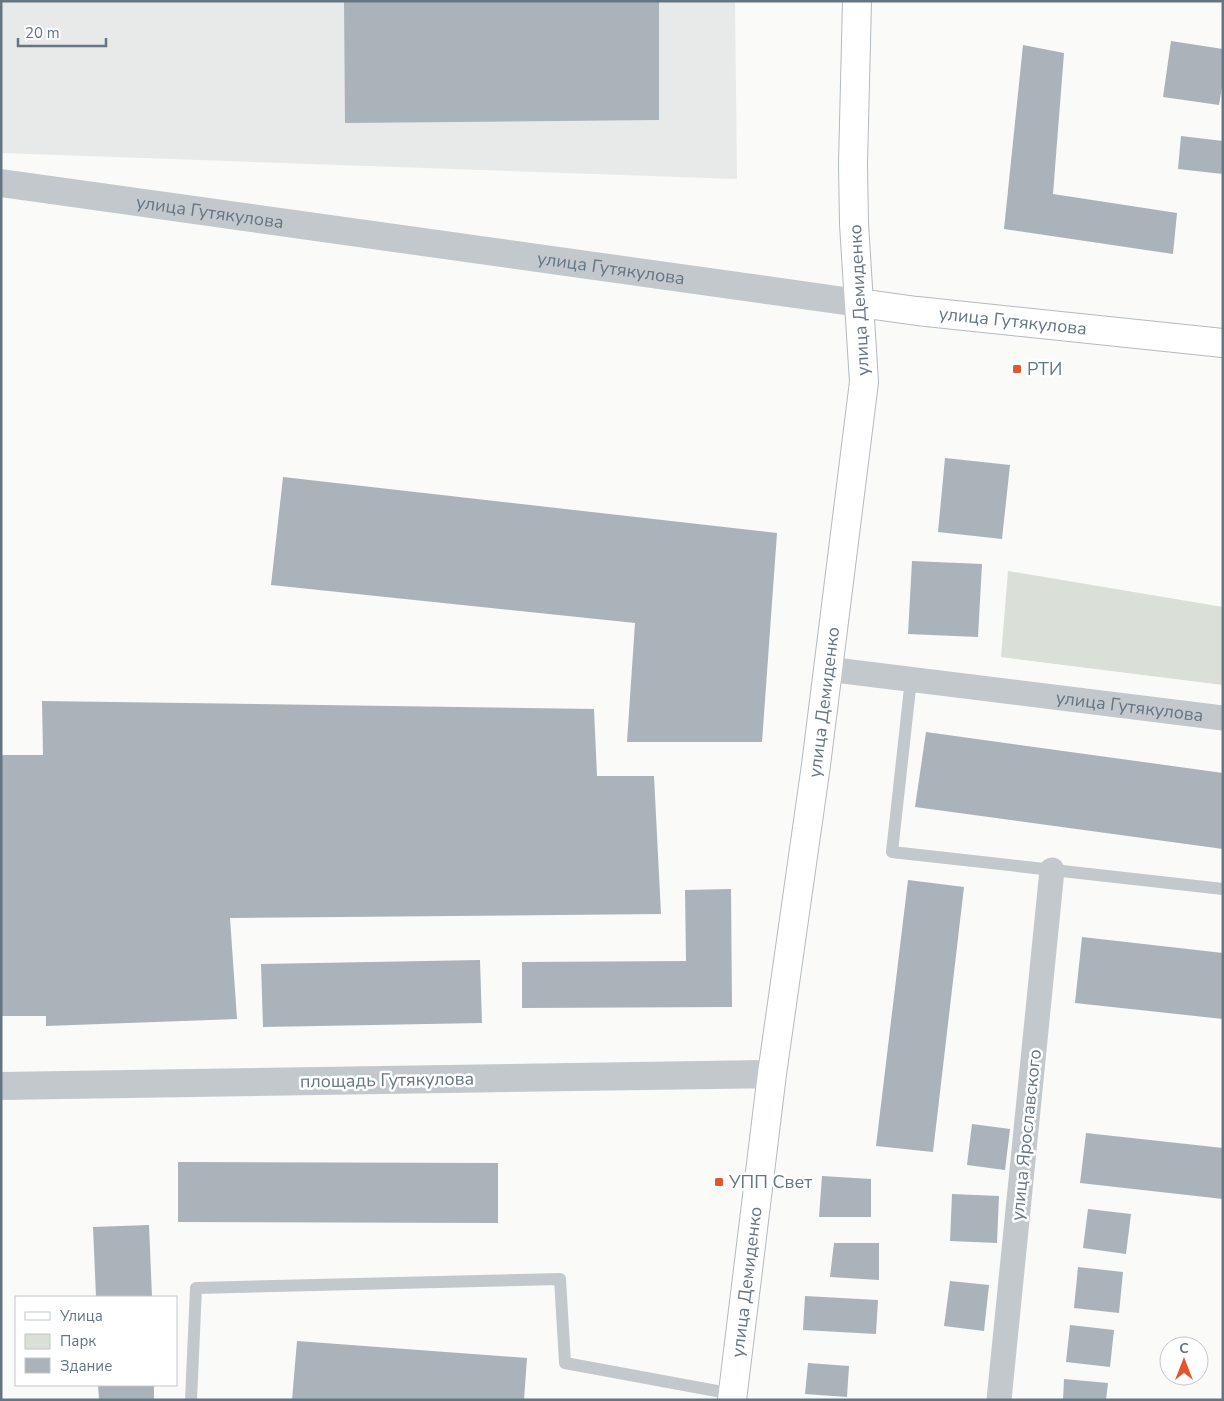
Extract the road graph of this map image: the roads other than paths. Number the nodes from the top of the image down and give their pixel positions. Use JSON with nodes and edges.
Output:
{"nodes":[{"id":1,"x":857,"y":1,"type":"edge"},
{"id":2,"x":1,"y":183,"type":"edge"},
{"id":3,"x":859,"y":303,"type":"junction"},
{"id":4,"x":1223,"y":343,"type":"edge"},
{"id":5,"x":827,"y":668,"type":"junction"},
{"id":6,"x":911,"y":679,"type":"junction"},
{"id":7,"x":1223,"y":718,"type":"edge"},
{"id":8,"x":1052,"y":870,"type":"junction"},
{"id":9,"x":1223,"y":889,"type":"edge"},
{"id":10,"x":772,"y":1074,"type":"junction"},
{"id":11,"x":1,"y":1086,"type":"edge"},
{"id":12,"x":733,"y":1397,"type":"edge"},
{"id":13,"x":191,"y":1400,"type":"edge"},
{"id":14,"x":999,"y":1400,"type":"edge"}],
"edges":[{"from":1,"to":3,"type":"main road","name":"улица Демиденко"},
{"from":2,"to":3,"type":"street","name":"улица Гутякулова"},
{"from":3,"to":4,"type":"main road","name":"улица Гутякулова"},
{"from":3,"to":5,"type":"main road","name":"улица Демиденко"},
{"from":5,"to":6,"type":"street","name":"улица Гутякулова"},
{"from":5,"to":10,"type":"main road","name":"улица Демиденко"},
{"from":6,"to":7,"type":"street","name":"улица Гутякулова"},
{"from":6,"to":8,"type":"lane"},
{"from":8,"to":9,"type":"lane"},
{"from":8,"to":14,"type":"street","name":"улица Ярославского"},
{"from":10,"to":11,"type":"street","name":"площадь Гутякулова"},
{"from":10,"to":12,"type":"main road","name":"улица Демиденко"},
{"from":12,"to":13,"type":"lane"}]}
